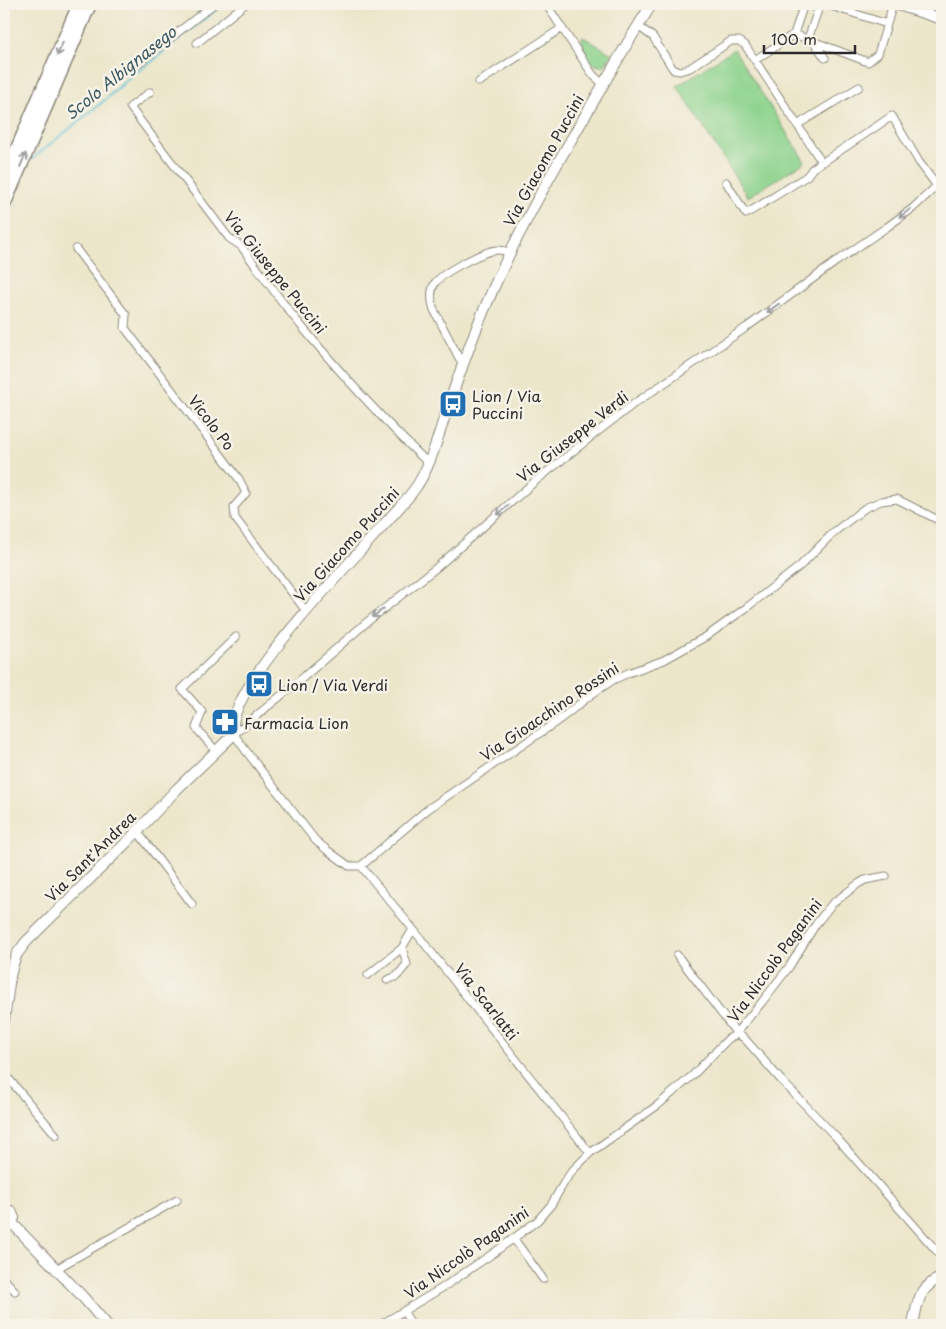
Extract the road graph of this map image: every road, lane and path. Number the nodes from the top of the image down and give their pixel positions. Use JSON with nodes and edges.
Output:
{"nodes":[{"id":1,"x":79,"y":4,"type":"edge"},
{"id":2,"x":90,"y":4,"type":"edge"},
{"id":3,"x":214,"y":4,"type":"edge"},
{"id":4,"x":245,"y":4,"type":"edge"},
{"id":5,"x":546,"y":4,"type":"edge"},
{"id":6,"x":652,"y":4,"type":"edge"},
{"id":7,"x":804,"y":4,"type":"edge"},
{"id":8,"x":820,"y":4,"type":"edge"},
{"id":9,"x":825,"y":4,"type":"edge"},
{"id":10,"x":894,"y":4,"type":"edge"},
{"id":11,"x":907,"y":6,"type":"edge"},
{"id":12,"x":942,"y":19,"type":"edge"},
{"id":13,"x":887,"y":24,"type":"junction"},
{"id":14,"x":638,"y":26,"type":"junction"},
{"id":15,"x":562,"y":28,"type":"junction"},
{"id":16,"x":794,"y":34,"type":"junction"},
{"id":17,"x":811,"y":40,"type":"junction"},
{"id":18,"x":197,"y":43,"type":"dead end"},
{"id":19,"x":825,"y":58,"type":"dead end"},
{"id":20,"x":755,"y":60,"type":"junction"},
{"id":21,"x":136,"y":65,"type":"dead end"},
{"id":22,"x":479,"y":82,"type":"dead end"},
{"id":23,"x":603,"y":84,"type":"junction"},
{"id":24,"x":859,"y":87,"type":"dead end"},
{"id":25,"x":150,"y":92,"type":"dead end"},
{"id":26,"x":797,"y":125,"type":"junction"},
{"id":27,"x":821,"y":161,"type":"junction"},
{"id":28,"x":4,"y":179,"type":"edge"},
{"id":29,"x":726,"y":182,"type":"dead end"},
{"id":30,"x":940,"y":184,"type":"edge"},
{"id":31,"x":4,"y":205,"type":"edge"},
{"id":32,"x":76,"y":249,"type":"dead end"},
{"id":33,"x":510,"y":252,"type":"junction"},
{"id":34,"x":463,"y":363,"type":"junction"},
{"id":35,"x":428,"y":463,"type":"junction"},
{"id":36,"x":942,"y":522,"type":"edge"},
{"id":37,"x":306,"y":611,"type":"junction"},
{"id":38,"x":236,"y":637,"type":"dead end"},
{"id":39,"x":234,"y":734,"type":"junction"},
{"id":40,"x":216,"y":751,"type":"junction"},
{"id":41,"x":138,"y":831,"type":"junction"},
{"id":42,"x":362,"y":866,"type":"junction"},
{"id":43,"x":886,"y":876,"type":"dead end"},
{"id":44,"x":192,"y":904,"type":"dead end"},
{"id":45,"x":413,"y":929,"type":"junction"},
{"id":46,"x":402,"y":948,"type":"junction"},
{"id":47,"x":677,"y":955,"type":"dead end"},
{"id":48,"x":368,"y":975,"type":"dead end"},
{"id":49,"x":387,"y":980,"type":"dead end"},
{"id":50,"x":4,"y":1020,"type":"edge"},
{"id":51,"x":737,"y":1034,"type":"junction"},
{"id":52,"x":4,"y":1073,"type":"edge"},
{"id":53,"x":56,"y":1135,"type":"dead end"},
{"id":54,"x":590,"y":1152,"type":"junction"},
{"id":55,"x":177,"y":1200,"type":"dead end"},
{"id":56,"x":4,"y":1208,"type":"edge"},
{"id":57,"x":8,"y":1224,"type":"edge"},
{"id":58,"x":514,"y":1238,"type":"junction"},
{"id":59,"x":942,"y":1257,"type":"edge"},
{"id":60,"x":56,"y":1269,"type":"junction"},
{"id":61,"x":942,"y":1277,"type":"edge"},
{"id":62,"x":4,"y":1278,"type":"edge"},
{"id":63,"x":543,"y":1279,"type":"dead end"},
{"id":64,"x":15,"y":1291,"type":"dead end"},
{"id":65,"x":404,"y":1312,"type":"junction"},
{"id":66,"x":107,"y":1325,"type":"edge"},
{"id":67,"x":380,"y":1325,"type":"edge"},
{"id":68,"x":412,"y":1325,"type":"edge"},
{"id":69,"x":913,"y":1325,"type":"edge"}],
"edges":[{"from":1,"to":28,"type":"highway","one_way":true},
{"from":31,"to":2,"type":"highway","one_way":true},
{"from":3,"to":21,"type":"street"},
{"from":4,"to":18,"type":"street"},
{"from":5,"to":15,"type":"street","name":"Via Giacomo Puccini"},
{"from":6,"to":14,"type":"street","name":"Via Giacomo Puccini"},
{"from":7,"to":16,"type":"street"},
{"from":8,"to":17,"type":"street"},
{"from":9,"to":13,"type":"street"},
{"from":10,"to":11,"type":"street"},
{"from":10,"to":13,"type":"street"},
{"from":11,"to":12,"type":"street"},
{"from":13,"to":17,"type":"street"},
{"from":14,"to":20,"type":"street"},
{"from":14,"to":23,"type":"street","name":"Via Giacomo Puccini"},
{"from":15,"to":22,"type":"street"},
{"from":15,"to":23,"type":"street","name":"Via Giacomo Puccini"},
{"from":16,"to":17,"type":"street"},
{"from":16,"to":20,"type":"street"},
{"from":17,"to":19,"type":"street"},
{"from":20,"to":26,"type":"street"},
{"from":23,"to":33,"type":"street","name":"Via Giacomo Puccini"},
{"from":24,"to":26,"type":"street"},
{"from":25,"to":35,"type":"street","name":"Via Giuseppe Puccini"},
{"from":26,"to":27,"type":"street"},
{"from":27,"to":29,"type":"street"},
{"from":27,"to":30,"type":"street"},
{"from":30,"to":39,"type":"street","name":"Via Giuseppe Verdi","one_way":true},
{"from":32,"to":37,"type":"street","name":"Vicolo Po"},
{"from":33,"to":34,"type":"street","name":"Via Giacomo Puccini"},
{"from":33,"to":34,"type":"street"},
{"from":34,"to":35,"type":"street","name":"Via Giacomo Puccini"},
{"from":35,"to":37,"type":"street","name":"Via Giacomo Puccini"},
{"from":36,"to":42,"type":"street","name":"Via Gioacchino Rossini"},
{"from":37,"to":39,"type":"street","name":"Via Giacomo Puccini"},
{"from":38,"to":40,"type":"street"},
{"from":39,"to":40,"type":"street","name":"Via Sant'Andrea"},
{"from":39,"to":42,"type":"street"},
{"from":40,"to":41,"type":"street","name":"Via Sant'Andrea"},
{"from":41,"to":44,"type":"street"},
{"from":41,"to":50,"type":"street","name":"Via Sant'Andrea"},
{"from":42,"to":45,"type":"street","name":"Via Scarlatti"},
{"from":43,"to":51,"type":"street","name":"Via Niccolò Paganini"},
{"from":45,"to":46,"type":"street"},
{"from":45,"to":54,"type":"street","name":"Via Scarlatti"},
{"from":46,"to":48,"type":"street"},
{"from":46,"to":49,"type":"street"},
{"from":47,"to":51,"type":"street","name":"Via Niccolò Paganini"},
{"from":51,"to":54,"type":"street","name":"Via Niccolò Paganini"},
{"from":51,"to":59,"type":"street","name":"Via Niccolò Paganini"},
{"from":52,"to":53,"type":"street"},
{"from":54,"to":58,"type":"street","name":"Via Niccolò Paganini"},
{"from":55,"to":60,"type":"street"},
{"from":56,"to":57,"type":"street"},
{"from":57,"to":60,"type":"street"},
{"from":58,"to":63,"type":"street"},
{"from":58,"to":65,"type":"street","name":"Via Niccolò Paganini"},
{"from":60,"to":66,"type":"street"},
{"from":61,"to":69,"type":"street"},
{"from":62,"to":64,"type":"street"},
{"from":65,"to":67,"type":"street","name":"Via Niccolò Paganini"},
{"from":65,"to":68,"type":"street"}]}
